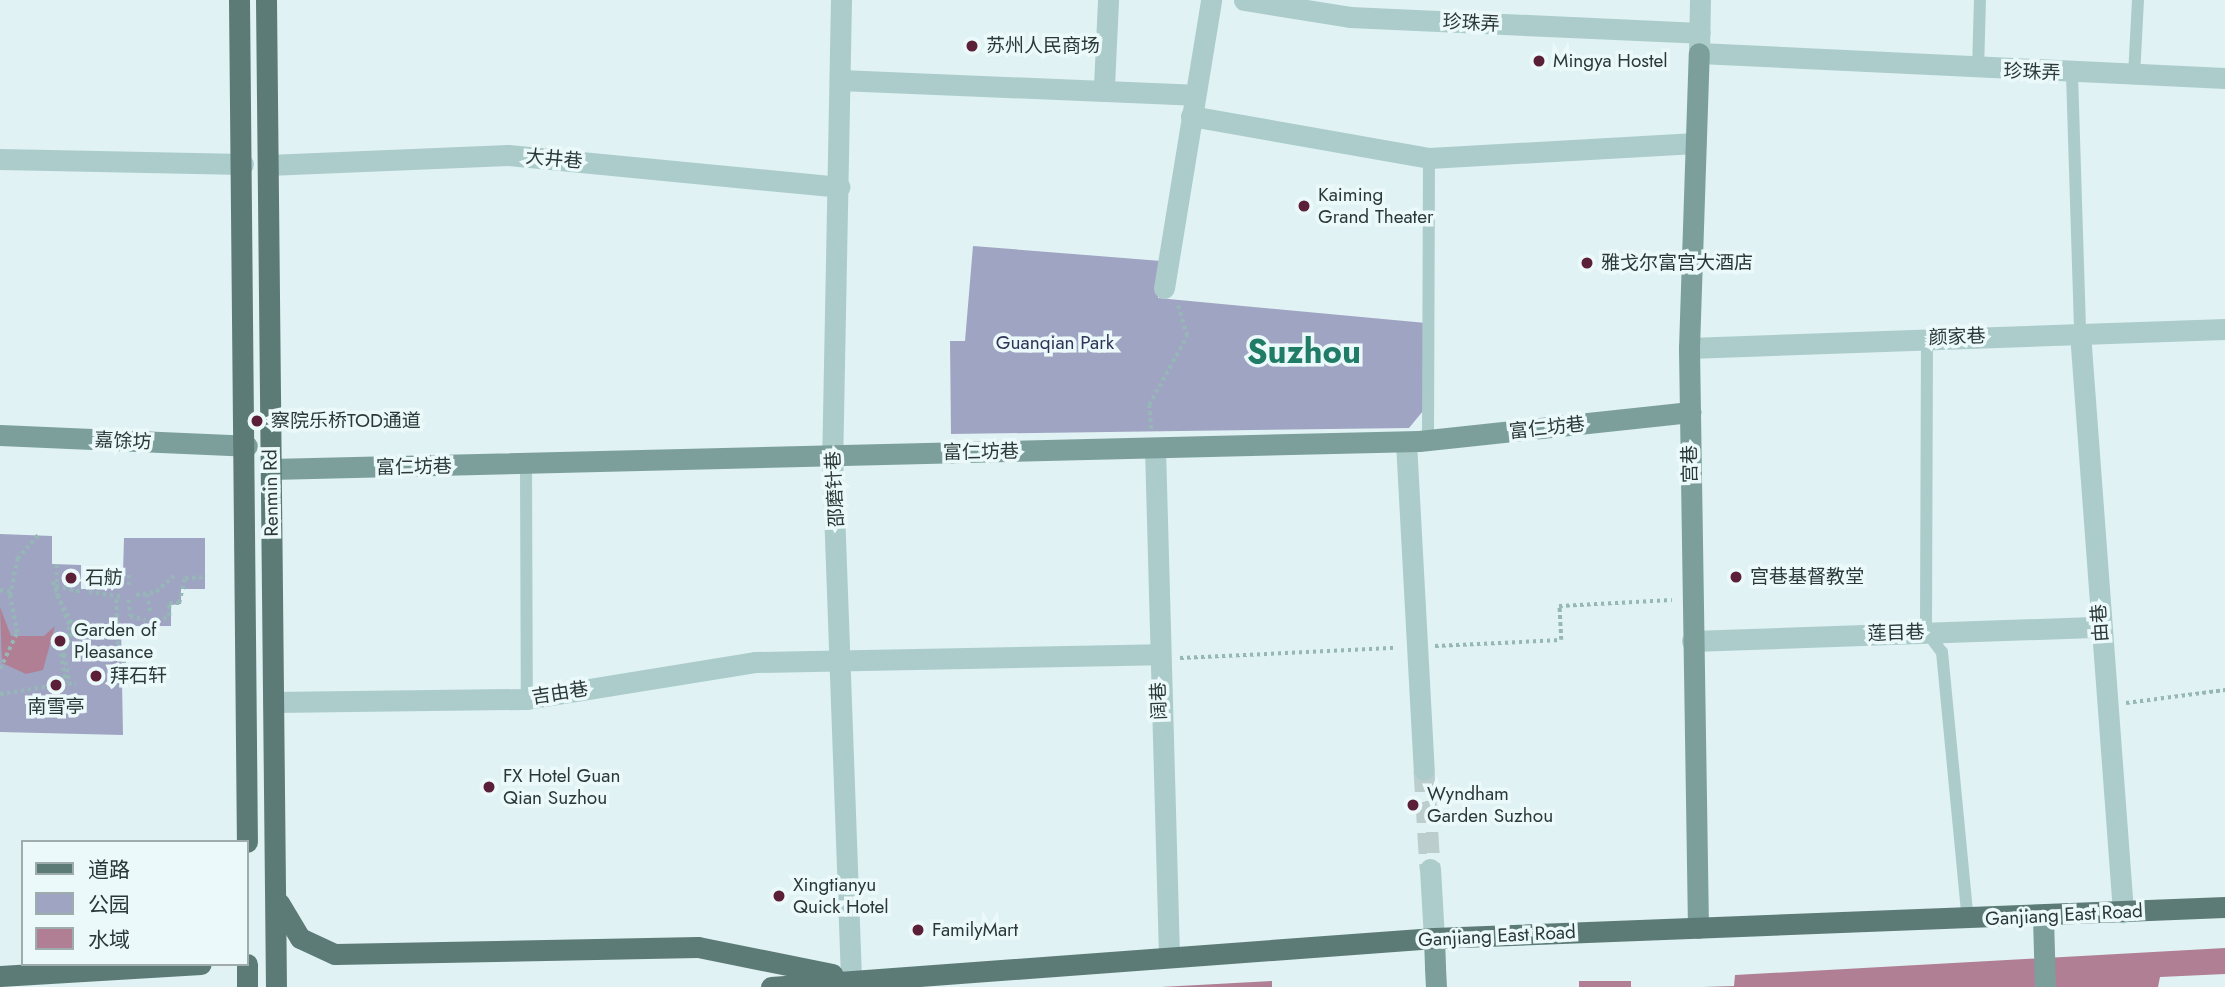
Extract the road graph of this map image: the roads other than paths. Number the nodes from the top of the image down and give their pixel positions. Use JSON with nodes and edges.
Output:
{"nodes":[{"id":1,"x":239,"y":0,"type":"edge"},
{"id":2,"x":266,"y":0,"type":"edge"},
{"id":3,"x":841,"y":0,"type":"edge"},
{"id":4,"x":1108,"y":0,"type":"edge"},
{"id":5,"x":1211,"y":0,"type":"edge"},
{"id":6,"x":1244,"y":0,"type":"edge"},
{"id":7,"x":1700,"y":0,"type":"edge"},
{"id":8,"x":1980,"y":0,"type":"edge"},
{"id":9,"x":2138,"y":0,"type":"edge"},
{"id":10,"x":1699,"y":43,"type":"junction"},
{"id":11,"x":1978,"y":70,"type":"junction"},
{"id":12,"x":2072,"y":74,"type":"junction"},
{"id":13,"x":2134,"y":76,"type":"junction"},
{"id":14,"x":2225,"y":78,"type":"edge"},
{"id":15,"x":840,"y":80,"type":"junction"},
{"id":16,"x":1104,"y":86,"type":"junction"},
{"id":17,"x":1193,"y":105,"type":"junction"},
{"id":18,"x":1696,"y":143,"type":"junction"},
{"id":19,"x":1429,"y":158,"type":"junction"},
{"id":20,"x":0,"y":159,"type":"edge"},
{"id":21,"x":243,"y":164,"type":"junction"},
{"id":22,"x":268,"y":165,"type":"junction"},
{"id":23,"x":839,"y":187,"type":"junction"},
{"id":24,"x":1164,"y":288,"type":"road end"},
{"id":25,"x":2225,"y":329,"type":"edge"},
{"id":26,"x":2080,"y":333,"type":"junction"},
{"id":27,"x":1927,"y":338,"type":"junction"},
{"id":28,"x":1689,"y":348,"type":"junction"},
{"id":29,"x":1690,"y":412,"type":"junction"},
{"id":30,"x":0,"y":435,"type":"edge"},
{"id":31,"x":1428,"y":440,"type":"junction"},
{"id":32,"x":1406,"y":442,"type":"junction"},
{"id":33,"x":247,"y":446,"type":"junction"},
{"id":34,"x":1155,"y":448,"type":"junction"},
{"id":35,"x":832,"y":455,"type":"junction"},
{"id":36,"x":526,"y":466,"type":"junction"},
{"id":37,"x":271,"y":469,"type":"junction"},
{"id":38,"x":2101,"y":627,"type":"junction"},
{"id":39,"x":1926,"y":631,"type":"junction"},
{"id":40,"x":1692,"y":641,"type":"junction"},
{"id":41,"x":1157,"y":654,"type":"junction"},
{"id":42,"x":844,"y":660,"type":"junction"},
{"id":43,"x":527,"y":698,"type":"junction"},
{"id":44,"x":273,"y":702,"type":"junction"},
{"id":45,"x":1424,"y":770,"type":"tunnel mouth"},
{"id":46,"x":247,"y":840,"type":"edge"},
{"id":47,"x":1430,"y":869,"type":"tunnel mouth"},
{"id":48,"x":276,"y":894,"type":"junction"},
{"id":49,"x":2225,"y":907,"type":"edge"},
{"id":50,"x":2123,"y":912,"type":"junction"},
{"id":51,"x":2043,"y":917,"type":"junction"},
{"id":52,"x":1968,"y":920,"type":"junction"},
{"id":53,"x":1698,"y":928,"type":"junction"},
{"id":54,"x":1434,"y":939,"type":"junction"},
{"id":55,"x":1168,"y":955,"type":"junction"},
{"id":56,"x":168,"y":966,"type":"edge"},
{"id":57,"x":0,"y":976,"type":"edge"},
{"id":58,"x":1436,"y":977,"type":"edge"},
{"id":59,"x":851,"y":978,"type":"junction"},
{"id":60,"x":276,"y":982,"type":"edge"},
{"id":61,"x":771,"y":987,"type":"edge"},
{"id":62,"x":2045,"y":987,"type":"edge"}],
"edges":[{"from":1,"to":21,"type":"main road","name":"Renmin Rd"},
{"from":2,"to":22,"type":"main road","name":"Renmin Rd"},
{"from":3,"to":15,"type":"street","name":"邵磨针巷"},
{"from":4,"to":16,"type":"street"},
{"from":5,"to":17,"type":"street"},
{"from":6,"to":10,"type":"street","name":"珍珠弄"},
{"from":7,"to":10,"type":"street","name":"宫巷"},
{"from":8,"to":11,"type":"lane"},
{"from":9,"to":13,"type":"lane"},
{"from":10,"to":11,"type":"street","name":"珍珠弄"},
{"from":10,"to":18,"type":"street","name":"宫巷"},
{"from":11,"to":12,"type":"street","name":"珍珠弄"},
{"from":12,"to":13,"type":"street","name":"珍珠弄"},
{"from":12,"to":26,"type":"lane"},
{"from":13,"to":14,"type":"street","name":"珍珠弄"},
{"from":15,"to":16,"type":"street"},
{"from":15,"to":23,"type":"street","name":"邵磨针巷"},
{"from":16,"to":17,"type":"street"},
{"from":17,"to":19,"type":"street"},
{"from":17,"to":24,"type":"street"},
{"from":18,"to":19,"type":"street"},
{"from":18,"to":28,"type":"street","name":"宫巷"},
{"from":19,"to":31,"type":"lane"},
{"from":20,"to":21,"type":"street"},
{"from":21,"to":33,"type":"main road","name":"Renmin Rd"},
{"from":22,"to":23,"type":"street","name":"大井巷"},
{"from":22,"to":37,"type":"main road","name":"Renmin Rd"},
{"from":23,"to":35,"type":"street","name":"邵磨针巷"},
{"from":25,"to":26,"type":"street","name":"颜家巷"},
{"from":26,"to":27,"type":"street","name":"颜家巷"},
{"from":26,"to":38,"type":"street","name":"由巷"},
{"from":27,"to":28,"type":"street","name":"颜家巷"},
{"from":27,"to":39,"type":"lane"},
{"from":28,"to":29,"type":"street","name":"宫巷"},
{"from":29,"to":31,"type":"street","name":"富仁坊巷"},
{"from":29,"to":40,"type":"street","name":"宫巷"},
{"from":30,"to":33,"type":"street","name":"嘉馀坊"},
{"from":31,"to":32,"type":"street","name":"富仁坊巷"},
{"from":32,"to":34,"type":"street","name":"富仁坊巷"},
{"from":32,"to":45,"type":"street"},
{"from":33,"to":46,"type":"main road","name":"Renmin Rd"},
{"from":34,"to":35,"type":"street","name":"富仁坊巷"},
{"from":34,"to":41,"type":"street","name":"阔巷"},
{"from":35,"to":36,"type":"street","name":"富仁坊巷"},
{"from":35,"to":42,"type":"street","name":"邵磨针巷"},
{"from":36,"to":37,"type":"street","name":"富仁坊巷"},
{"from":36,"to":43,"type":"lane"},
{"from":37,"to":44,"type":"main road","name":"Renmin Rd"},
{"from":38,"to":39,"type":"street","name":"莲目巷"},
{"from":38,"to":50,"type":"street","name":"由巷"},
{"from":39,"to":40,"type":"street","name":"莲目巷"},
{"from":39,"to":52,"type":"lane"},
{"from":40,"to":53,"type":"street","name":"宫巷"},
{"from":41,"to":42,"type":"street","name":"吉由巷"},
{"from":41,"to":55,"type":"street","name":"阔巷"},
{"from":42,"to":43,"type":"street","name":"吉由巷"},
{"from":42,"to":59,"type":"street","name":"邵磨针巷"},
{"from":43,"to":44,"type":"street","name":"吉由巷"},
{"from":44,"to":48,"type":"main road","name":"Renmin Rd"},
{"from":47,"to":54,"type":"street"},
{"from":48,"to":59,"type":"main road"},
{"from":48,"to":60,"type":"main road","name":"Renmin Rd"},
{"from":49,"to":50,"type":"main road","name":"Ganjiang East Road"},
{"from":50,"to":51,"type":"main road","name":"Ganjiang East Road"},
{"from":51,"to":52,"type":"main road","name":"Ganjiang East Road"},
{"from":51,"to":62,"type":"street"},
{"from":52,"to":53,"type":"main road","name":"Ganjiang East Road"},
{"from":53,"to":54,"type":"main road","name":"Ganjiang East Road"},
{"from":54,"to":55,"type":"main road","name":"Ganjiang East Road"},
{"from":54,"to":58,"type":"street"},
{"from":55,"to":59,"type":"main road","name":"Ganjiang East Road"},
{"from":56,"to":57,"type":"main road"},
{"from":59,"to":61,"type":"main road","name":"Ganjiang East Road"}]}
